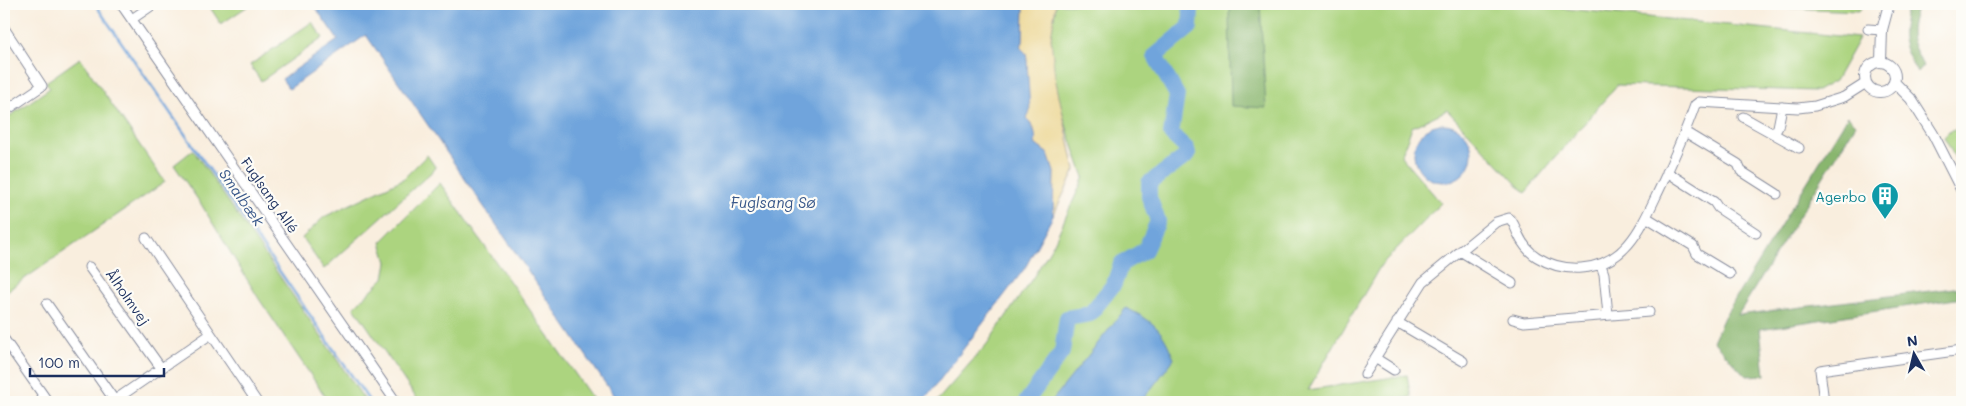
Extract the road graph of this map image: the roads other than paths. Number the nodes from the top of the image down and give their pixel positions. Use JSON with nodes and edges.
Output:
{"nodes":[{"id":1,"x":121,"y":4,"type":"edge"},
{"id":2,"x":154,"y":4,"type":"edge"},
{"id":3,"x":1889,"y":4,"type":"edge"},
{"id":4,"x":132,"y":19,"type":"junction"},
{"id":5,"x":4,"y":28,"type":"edge"},
{"id":6,"x":1868,"y":29,"type":"dead end"},
{"id":7,"x":1882,"y":30,"type":"junction"},
{"id":8,"x":1881,"y":61,"type":"junction"},
{"id":9,"x":1894,"y":82,"type":"junction"},
{"id":10,"x":1866,"y":84,"type":"junction"},
{"id":11,"x":1782,"y":107,"type":"junction"},
{"id":12,"x":4,"y":112,"type":"edge"},
{"id":13,"x":1743,"y":117,"type":"dead end"},
{"id":14,"x":1685,"y":132,"type":"junction"},
{"id":15,"x":1774,"y":134,"type":"junction"},
{"id":16,"x":1799,"y":148,"type":"dead end"},
{"id":17,"x":1667,"y":172,"type":"junction"},
{"id":18,"x":1962,"y":191,"type":"edge"},
{"id":19,"x":1777,"y":194,"type":"dead end"},
{"id":20,"x":1646,"y":217,"type":"junction"},
{"id":21,"x":1756,"y":233,"type":"dead end"},
{"id":22,"x":146,"y":238,"type":"dead end"},
{"id":23,"x":1460,"y":251,"type":"junction"},
{"id":24,"x":1601,"y":265,"type":"junction"},
{"id":25,"x":90,"y":267,"type":"dead end"},
{"id":26,"x":1730,"y":274,"type":"dead end"},
{"id":27,"x":1512,"y":283,"type":"dead end"},
{"id":28,"x":47,"y":304,"type":"dead end"},
{"id":29,"x":1649,"y":312,"type":"dead end"},
{"id":30,"x":1608,"y":315,"type":"junction"},
{"id":31,"x":1513,"y":319,"type":"dead end"},
{"id":32,"x":1397,"y":322,"type":"junction"},
{"id":33,"x":211,"y":334,"type":"junction"},
{"id":34,"x":4,"y":339,"type":"edge"},
{"id":35,"x":1962,"y":350,"type":"edge"},
{"id":36,"x":1375,"y":358,"type":"junction"},
{"id":37,"x":1462,"y":361,"type":"dead end"},
{"id":38,"x":161,"y":368,"type":"junction"},
{"id":39,"x":1394,"y":370,"type":"dead end"},
{"id":40,"x":1366,"y":374,"type":"dead end"},
{"id":41,"x":117,"y":401,"type":"edge"},
{"id":42,"x":48,"y":402,"type":"edge"},
{"id":43,"x":257,"y":402,"type":"edge"},
{"id":44,"x":396,"y":402,"type":"edge"},
{"id":45,"x":1824,"y":402,"type":"edge"}],
"edges":[{"from":1,"to":4,"type":"street","name":"Fuglsang Allé"},
{"from":2,"to":4,"type":"street"},
{"from":3,"to":7,"type":"street"},
{"from":4,"to":44,"type":"street","name":"Fuglsang Allé"},
{"from":5,"to":12,"type":"street"},
{"from":6,"to":7,"type":"street"},
{"from":7,"to":8,"type":"street"},
{"from":8,"to":9,"type":"street"},
{"from":8,"to":10,"type":"street"},
{"from":9,"to":10,"type":"street"},
{"from":9,"to":18,"type":"street"},
{"from":10,"to":11,"type":"street"},
{"from":11,"to":14,"type":"street"},
{"from":11,"to":15,"type":"street"},
{"from":13,"to":15,"type":"street"},
{"from":14,"to":17,"type":"street"},
{"from":14,"to":19,"type":"street"},
{"from":15,"to":16,"type":"street"},
{"from":17,"to":20,"type":"street"},
{"from":17,"to":21,"type":"street"},
{"from":20,"to":24,"type":"street"},
{"from":20,"to":26,"type":"street"},
{"from":22,"to":33,"type":"street"},
{"from":23,"to":24,"type":"street"},
{"from":23,"to":27,"type":"street"},
{"from":23,"to":32,"type":"street"},
{"from":24,"to":30,"type":"street"},
{"from":25,"to":38,"type":"street","name":"Ålholmvej"},
{"from":28,"to":41,"type":"street"},
{"from":29,"to":30,"type":"street"},
{"from":30,"to":31,"type":"street"},
{"from":32,"to":36,"type":"street"},
{"from":32,"to":37,"type":"street"},
{"from":33,"to":38,"type":"street"},
{"from":33,"to":43,"type":"street"},
{"from":34,"to":42,"type":"street"},
{"from":35,"to":45,"type":"street"},
{"from":36,"to":39,"type":"street"},
{"from":36,"to":40,"type":"street"},
{"from":38,"to":41,"type":"street"}]}
